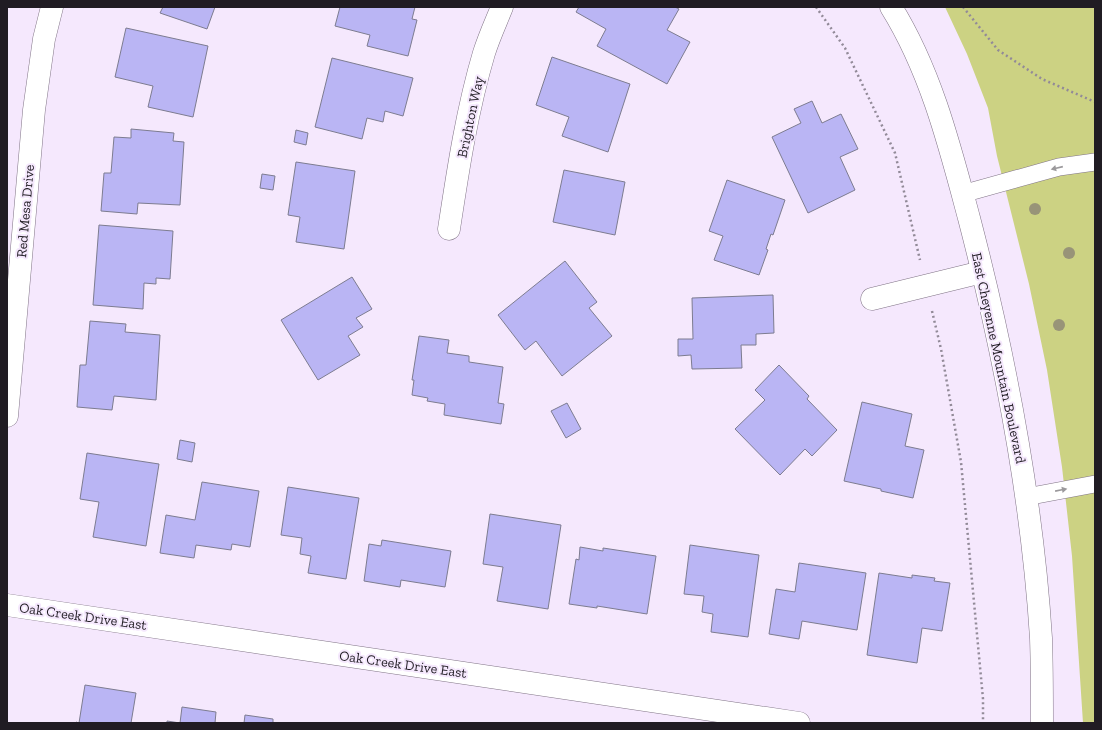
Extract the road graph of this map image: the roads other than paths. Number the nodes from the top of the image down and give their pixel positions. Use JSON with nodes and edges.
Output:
{"nodes":[{"id":1,"x":52,"y":7,"type":"edge"},
{"id":2,"x":502,"y":7,"type":"edge"},
{"id":3,"x":891,"y":7,"type":"edge"},
{"id":4,"x":1095,"y":162,"type":"edge"},
{"id":5,"x":962,"y":194,"type":"junction"},
{"id":6,"x":450,"y":230,"type":"dead end"},
{"id":7,"x":982,"y":272,"type":"junction"},
{"id":8,"x":872,"y":300,"type":"dead end"},
{"id":9,"x":7,"y":416,"type":"edge"},
{"id":10,"x":1095,"y":484,"type":"edge"},
{"id":11,"x":1026,"y":497,"type":"junction"},
{"id":12,"x":7,"y":605,"type":"edge"},
{"id":13,"x":799,"y":723,"type":"edge"},
{"id":14,"x":1042,"y":723,"type":"edge"}],
"edges":[{"from":1,"to":9,"type":"street","name":"Red Mesa Drive"},
{"from":2,"to":6,"type":"street","name":"Brighton Way"},
{"from":3,"to":5,"type":"street","name":"East Cheyenne Mountain Boulevard"},
{"from":4,"to":5,"type":"lane","one_way":true},
{"from":5,"to":7,"type":"street","name":"East Cheyenne Mountain Boulevard"},
{"from":7,"to":8,"type":"street"},
{"from":7,"to":11,"type":"street","name":"East Cheyenne Mountain Boulevard"},
{"from":11,"to":10,"type":"lane","one_way":true},
{"from":11,"to":14,"type":"street","name":"East Cheyenne Mountain Boulevard"},
{"from":12,"to":13,"type":"street","name":"Oak Creek Drive East"}]}
